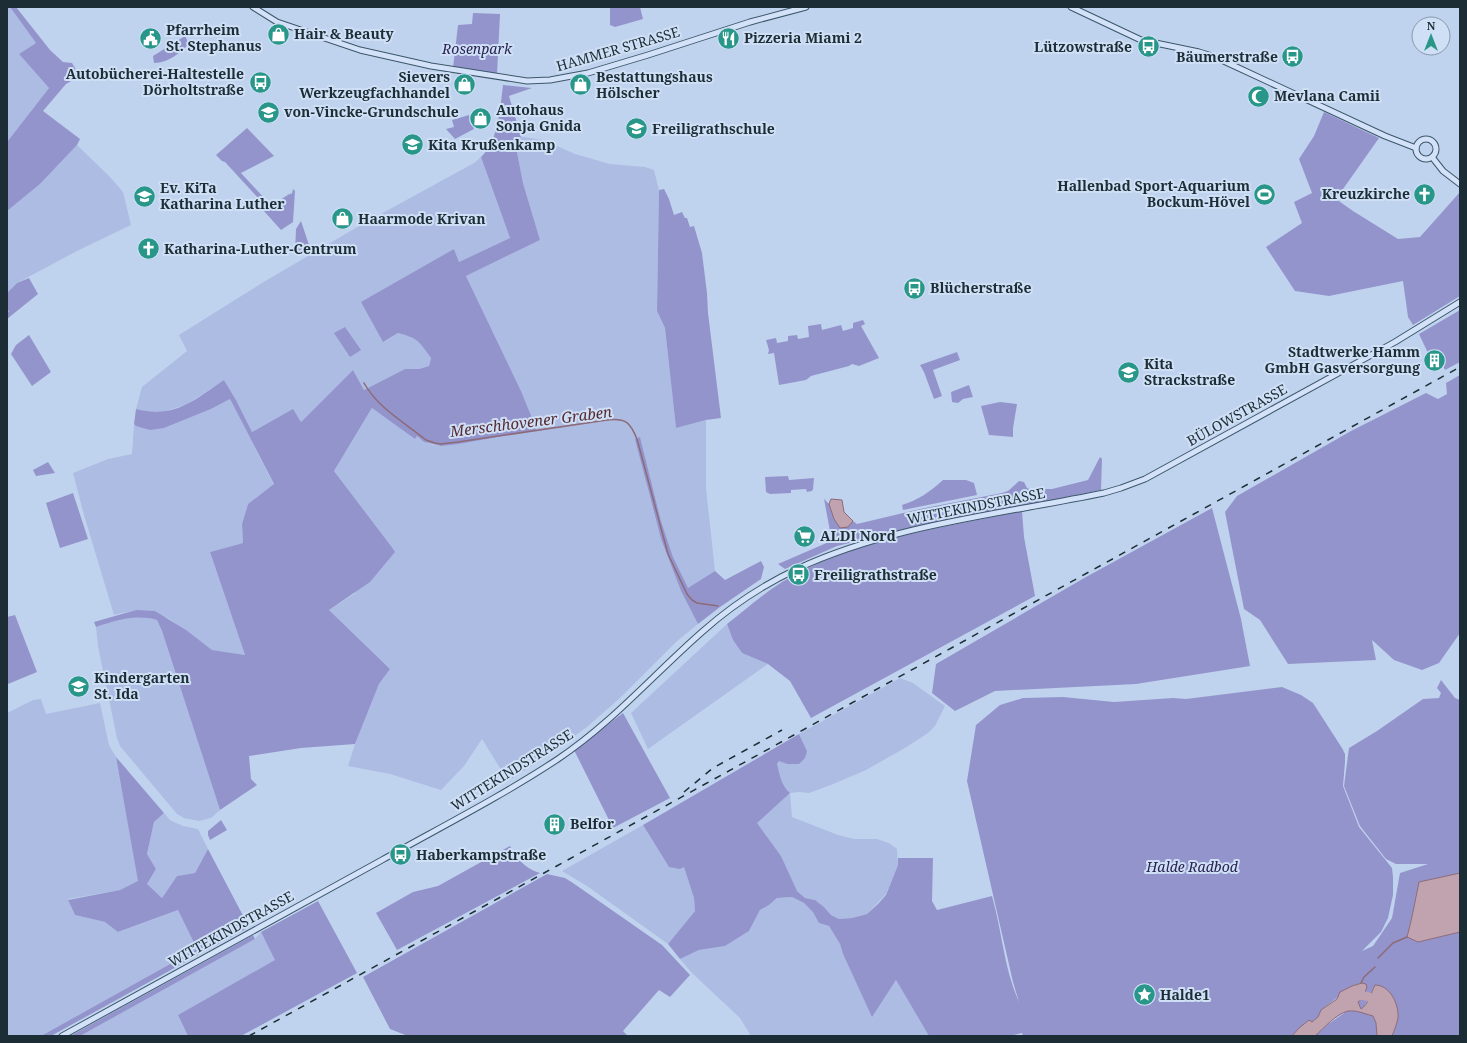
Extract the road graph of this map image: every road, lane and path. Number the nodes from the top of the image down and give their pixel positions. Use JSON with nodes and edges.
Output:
{"nodes":[{"id":1,"x":253,"y":7,"type":"edge"},
{"id":2,"x":806,"y":7,"type":"edge"},
{"id":3,"x":1071,"y":7,"type":"edge"},
{"id":4,"x":1416,"y":148,"type":"junction"},
{"id":5,"x":1432,"y":157,"type":"junction"},
{"id":6,"x":1460,"y":184,"type":"edge"},
{"id":7,"x":1460,"y":302,"type":"edge"},
{"id":8,"x":1104,"y":493,"type":"joint"},
{"id":9,"x":62,"y":1036,"type":"edge"}],
"edges":[{"from":1,"to":2,"type":"main road","name":"HAMMER STRASSE"},
{"from":3,"to":4,"type":"main road"},
{"from":4,"to":5,"type":"main road"},
{"from":4,"to":5,"type":"main road"},
{"from":5,"to":6,"type":"main road"},
{"from":7,"to":8,"type":"main road","name":"BÜLOWSTRASSE"},
{"from":8,"to":9,"type":"main road","name":"WITTEKINDSTRASSE"}]}
